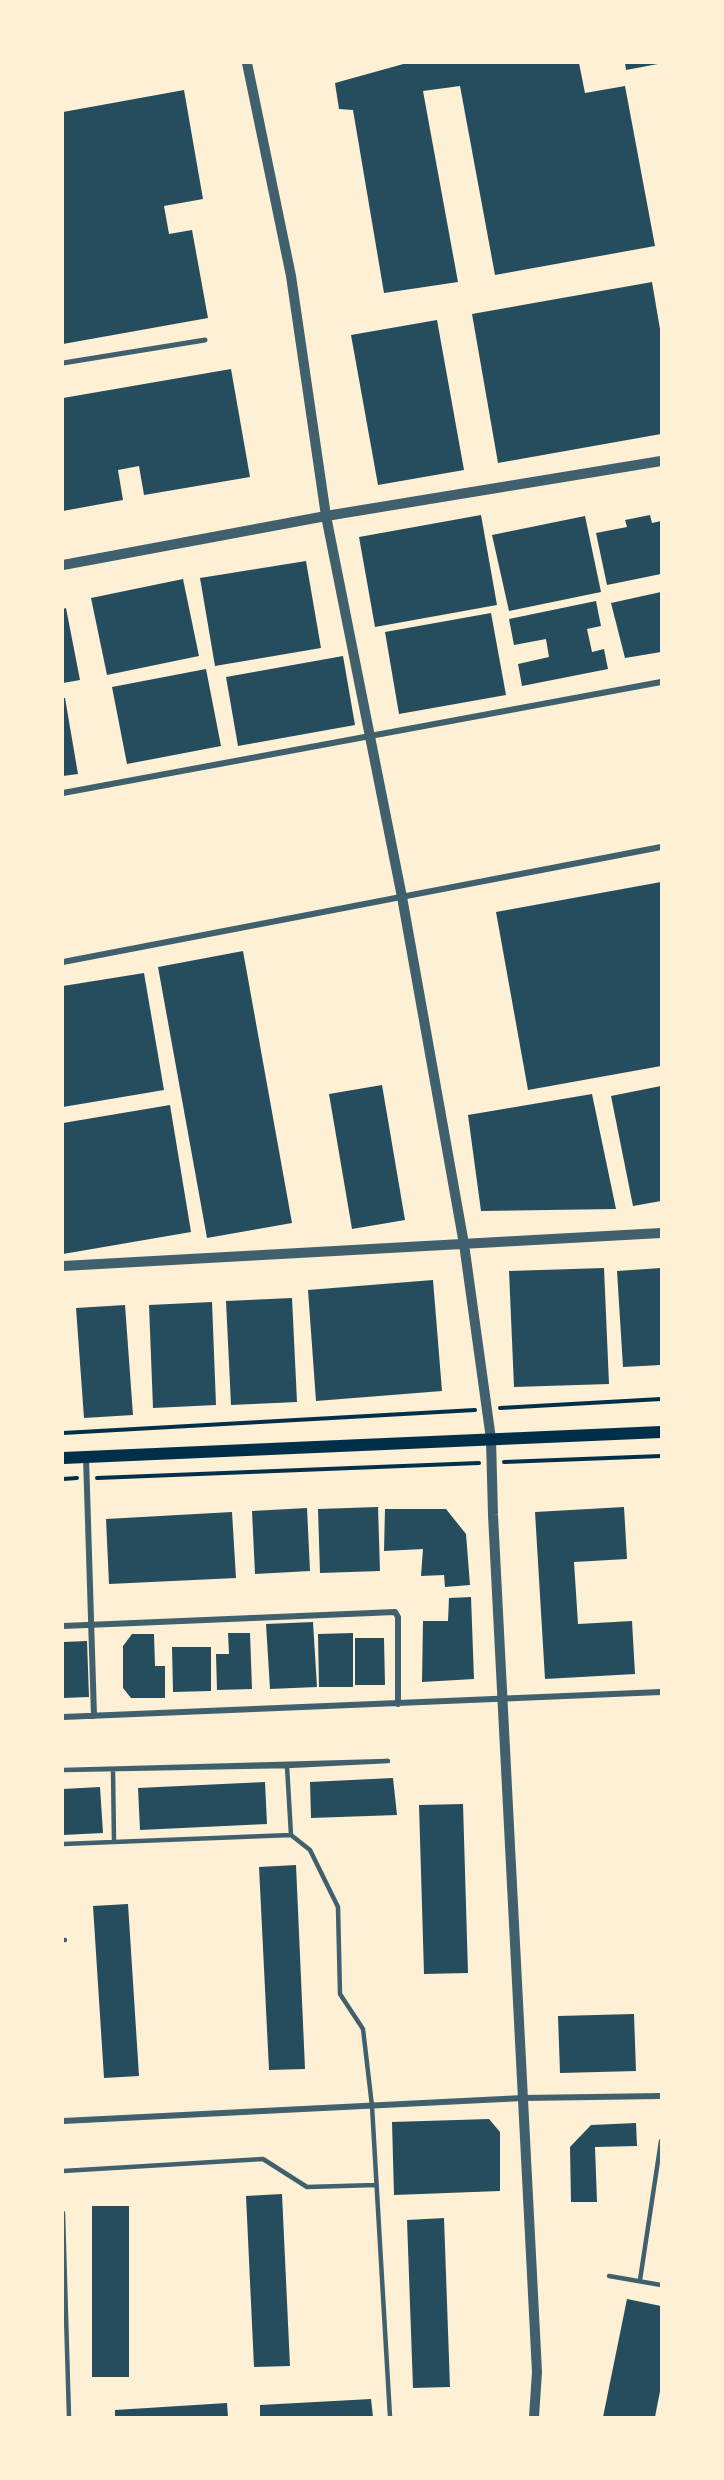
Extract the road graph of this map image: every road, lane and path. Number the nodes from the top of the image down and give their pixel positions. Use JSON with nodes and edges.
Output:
{"nodes":[{"id":1,"x":247,"y":63,"type":"edge"},
{"id":2,"x":205,"y":340,"type":"dead end"},
{"id":3,"x":63,"y":363,"type":"edge"},
{"id":4,"x":661,"y":461,"type":"edge"},
{"id":5,"x":327,"y":516,"type":"junction"},
{"id":6,"x":63,"y":565,"type":"edge"},
{"id":7,"x":661,"y":682,"type":"edge"},
{"id":8,"x":371,"y":735,"type":"junction"},
{"id":9,"x":63,"y":793,"type":"edge"},
{"id":10,"x":661,"y":847,"type":"edge"},
{"id":11,"x":402,"y":897,"type":"junction"},
{"id":12,"x":63,"y":962,"type":"edge"},
{"id":13,"x":661,"y":1233,"type":"edge"},
{"id":14,"x":464,"y":1244,"type":"junction"},
{"id":15,"x":63,"y":1266,"type":"edge"},
{"id":16,"x":661,"y":1399,"type":"edge"},
{"id":17,"x":487,"y":1409,"type":"junction"},
{"id":18,"x":661,"y":1432,"type":"edge"},
{"id":19,"x":63,"y":1433,"type":"edge"},
{"id":20,"x":491,"y":1439,"type":"junction"},
{"id":21,"x":661,"y":1456,"type":"edge"},
{"id":22,"x":86,"y":1457,"type":"junction"},
{"id":23,"x":63,"y":1458,"type":"edge"},
{"id":24,"x":492,"y":1463,"type":"junction"},
{"id":25,"x":86,"y":1478,"type":"junction"},
{"id":26,"x":63,"y":1479,"type":"edge"},
{"id":27,"x":63,"y":1626,"type":"edge"},
{"id":28,"x":91,"y":1626,"type":"junction"},
{"id":29,"x":661,"y":1692,"type":"edge"},
{"id":30,"x":502,"y":1700,"type":"junction"},
{"id":31,"x":398,"y":1704,"type":"junction"},
{"id":32,"x":94,"y":1716,"type":"junction"},
{"id":33,"x":63,"y":1717,"type":"edge"},
{"id":34,"x":287,"y":1766,"type":"junction"},
{"id":35,"x":113,"y":1769,"type":"junction"},
{"id":36,"x":63,"y":1770,"type":"edge"},
{"id":37,"x":291,"y":1834,"type":"junction"},
{"id":38,"x":114,"y":1842,"type":"junction"},
{"id":39,"x":63,"y":1844,"type":"edge"},
{"id":40,"x":661,"y":2096,"type":"edge"},
{"id":41,"x":523,"y":2098,"type":"junction"},
{"id":42,"x":372,"y":2106,"type":"junction"},
{"id":43,"x":63,"y":2121,"type":"edge"},
{"id":44,"x":661,"y":2140,"type":"edge"},
{"id":45,"x":63,"y":2171,"type":"edge"},
{"id":46,"x":376,"y":2185,"type":"junction"},
{"id":47,"x":63,"y":2212,"type":"edge"},
{"id":48,"x":609,"y":2276,"type":"dead end"},
{"id":49,"x":640,"y":2280,"type":"junction"},
{"id":50,"x":661,"y":2285,"type":"edge"},
{"id":51,"x":69,"y":2417,"type":"edge"},
{"id":52,"x":390,"y":2417,"type":"edge"},
{"id":53,"x":534,"y":2417,"type":"edge"}],
"edges":[{"from":1,"to":5,"type":"street"},
{"from":2,"to":3,"type":"street"},
{"from":4,"to":5,"type":"street"},
{"from":5,"to":6,"type":"street"},
{"from":5,"to":8,"type":"street"},
{"from":7,"to":8,"type":"street"},
{"from":8,"to":9,"type":"street"},
{"from":8,"to":11,"type":"street"},
{"from":10,"to":11,"type":"street"},
{"from":11,"to":12,"type":"street"},
{"from":11,"to":14,"type":"street"},
{"from":13,"to":14,"type":"street"},
{"from":14,"to":15,"type":"street"},
{"from":14,"to":17,"type":"street"},
{"from":16,"to":17,"type":"path"},
{"from":17,"to":19,"type":"path"},
{"from":17,"to":20,"type":"street"},
{"from":18,"to":20,"type":"main road"},
{"from":20,"to":22,"type":"main road"},
{"from":20,"to":24,"type":"street"},
{"from":21,"to":24,"type":"path"},
{"from":22,"to":23,"type":"main road"},
{"from":22,"to":25,"type":"street"},
{"from":24,"to":25,"type":"path"},
{"from":24,"to":30,"type":"street"},
{"from":25,"to":26,"type":"path"},
{"from":25,"to":28,"type":"street"},
{"from":27,"to":28,"type":"street"},
{"from":28,"to":31,"type":"street"},
{"from":28,"to":32,"type":"street"},
{"from":29,"to":30,"type":"street"},
{"from":30,"to":31,"type":"street"},
{"from":30,"to":41,"type":"street"},
{"from":31,"to":32,"type":"street"},
{"from":32,"to":33,"type":"street"},
{"from":34,"to":35,"type":"lane"},
{"from":34,"to":36,"type":"lane"},
{"from":34,"to":37,"type":"lane"},
{"from":35,"to":36,"type":"lane"},
{"from":35,"to":38,"type":"lane"},
{"from":37,"to":38,"type":"lane"},
{"from":37,"to":42,"type":"lane"},
{"from":38,"to":39,"type":"lane"},
{"from":40,"to":41,"type":"street"},
{"from":41,"to":42,"type":"street"},
{"from":41,"to":53,"type":"street"},
{"from":42,"to":43,"type":"street"},
{"from":42,"to":46,"type":"lane"},
{"from":44,"to":49,"type":"lane"},
{"from":45,"to":46,"type":"lane"},
{"from":46,"to":52,"type":"lane"},
{"from":47,"to":51,"type":"lane"},
{"from":48,"to":49,"type":"lane"},
{"from":49,"to":50,"type":"lane"}]}
